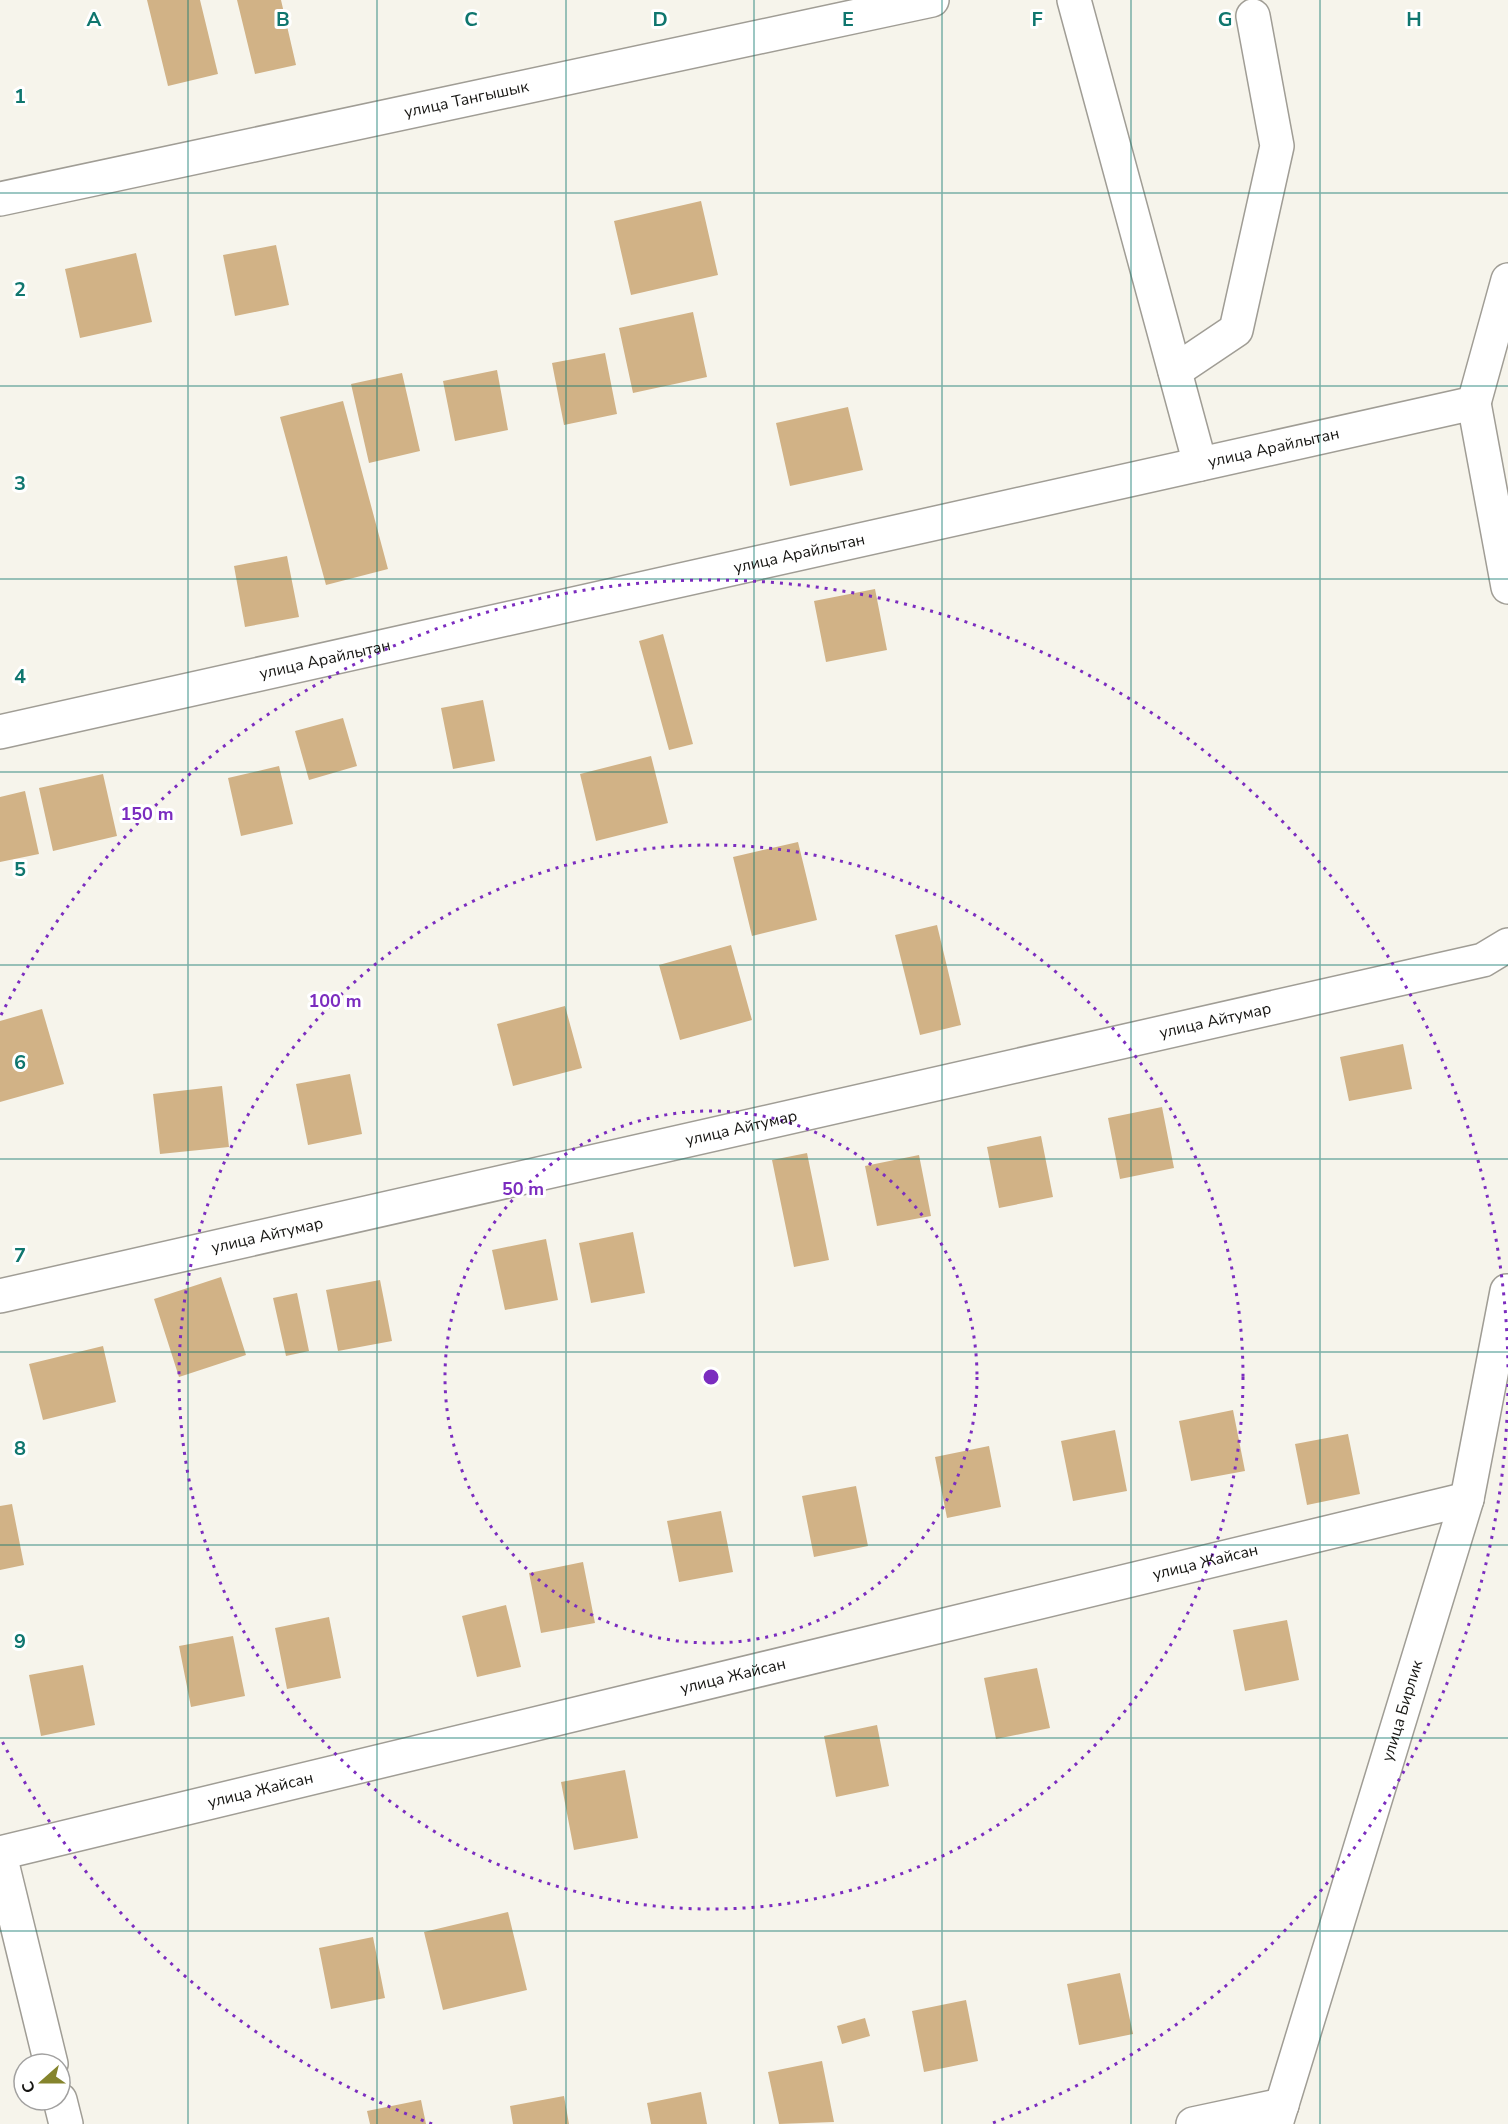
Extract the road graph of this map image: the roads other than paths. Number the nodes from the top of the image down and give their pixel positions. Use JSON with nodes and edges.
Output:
{"nodes":[{"id":1,"x":932,"y":0,"type":"edge"},
{"id":2,"x":1074,"y":0,"type":"edge"},
{"id":3,"x":1253,"y":16,"type":"dead end"},
{"id":4,"x":0,"y":199,"type":"edge"},
{"id":5,"x":1508,"y":280,"type":"edge"},
{"id":6,"x":1175,"y":371,"type":"junction"},
{"id":7,"x":1474,"y":403,"type":"junction"},
{"id":8,"x":1200,"y":464,"type":"junction"},
{"id":9,"x":1508,"y":587,"type":"edge"},
{"id":10,"x":0,"y":732,"type":"edge"},
{"id":11,"x":1495,"y":952,"type":"edge"},
{"id":12,"x":1508,"y":1291,"type":"edge"},
{"id":13,"x":0,"y":1296,"type":"edge"},
{"id":14,"x":1467,"y":1499,"type":"junction"},
{"id":15,"x":0,"y":1854,"type":"edge"},
{"id":16,"x":48,"y":2052,"type":"edge"},
{"id":17,"x":1279,"y":2114,"type":"edge"},
{"id":18,"x":1193,"y":2124,"type":"edge"}],
"edges":[{"from":1,"to":4,"type":"street","name":"улица Тангышык"},
{"from":2,"to":6,"type":"street"},
{"from":3,"to":6,"type":"street"},
{"from":5,"to":7,"type":"street"},
{"from":6,"to":8,"type":"street"},
{"from":7,"to":8,"type":"street","name":"улица Арайлытан"},
{"from":7,"to":9,"type":"street"},
{"from":8,"to":10,"type":"street","name":"улица Арайлытан"},
{"from":11,"to":13,"type":"street","name":"улица Айтумар"},
{"from":12,"to":14,"type":"street","name":"улица Бирлик"},
{"from":14,"to":15,"type":"street","name":"улица Жайсан"},
{"from":14,"to":17,"type":"street","name":"улица Бирлик"},
{"from":15,"to":16,"type":"street"},
{"from":17,"to":18,"type":"street"}]}
